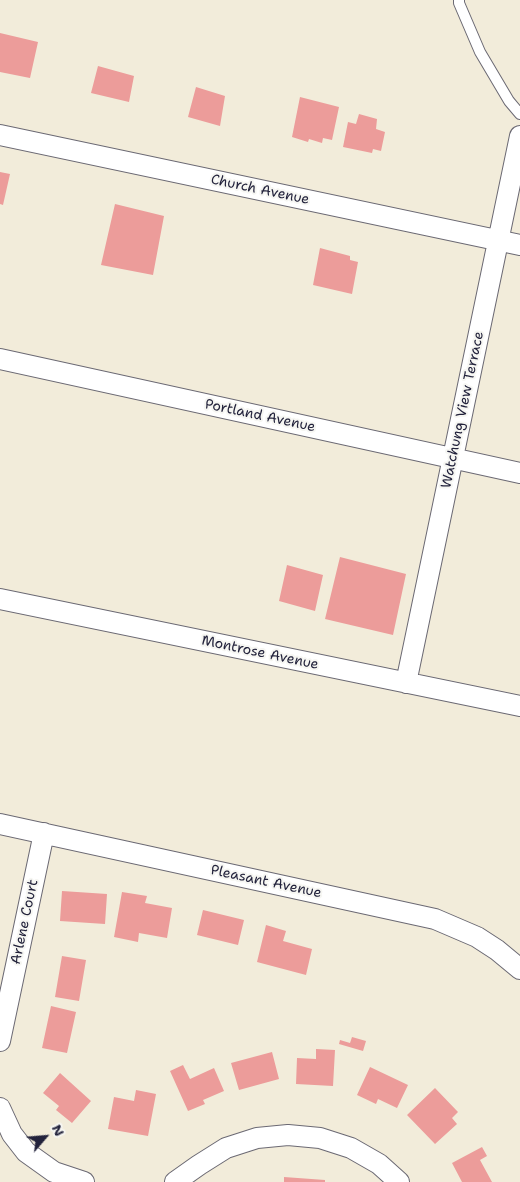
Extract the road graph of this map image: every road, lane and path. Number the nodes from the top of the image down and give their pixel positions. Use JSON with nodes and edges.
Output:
{"nodes":[{"id":1,"x":459,"y":0,"type":"edge"},
{"id":2,"x":520,"y":114,"type":"edge"},
{"id":3,"x":0,"y":135,"type":"edge"},
{"id":4,"x":520,"y":136,"type":"edge"},
{"id":5,"x":498,"y":240,"type":"junction"},
{"id":6,"x":520,"y":245,"type":"edge"},
{"id":7,"x":0,"y":359,"type":"edge"},
{"id":8,"x":453,"y":459,"type":"junction"},
{"id":9,"x":520,"y":473,"type":"edge"},
{"id":10,"x":0,"y":599,"type":"edge"},
{"id":11,"x":406,"y":683,"type":"junction"},
{"id":12,"x":520,"y":706,"type":"edge"},
{"id":13,"x":0,"y":824,"type":"edge"},
{"id":14,"x":44,"y":833,"type":"junction"},
{"id":15,"x":520,"y":969,"type":"edge"},
{"id":16,"x":0,"y":1041,"type":"edge"},
{"id":17,"x":0,"y":1108,"type":"edge"},
{"id":18,"x":84,"y":1182,"type":"edge"},
{"id":19,"x":175,"y":1182,"type":"edge"},
{"id":20,"x":399,"y":1182,"type":"edge"}],
"edges":[{"from":1,"to":2,"type":"lane"},
{"from":3,"to":5,"type":"street","name":"Church Avenue"},
{"from":4,"to":5,"type":"street","name":"Watchung View Terrace"},
{"from":5,"to":6,"type":"street","name":"Church Avenue"},
{"from":5,"to":8,"type":"street","name":"Watchung View Terrace"},
{"from":7,"to":8,"type":"street","name":"Portland Avenue"},
{"from":8,"to":9,"type":"street","name":"Portland Avenue"},
{"from":8,"to":11,"type":"street","name":"Watchung View Terrace"},
{"from":10,"to":11,"type":"street","name":"Montrose Avenue"},
{"from":11,"to":12,"type":"street","name":"Montrose Avenue"},
{"from":13,"to":14,"type":"street","name":"Pleasant Avenue"},
{"from":14,"to":15,"type":"street","name":"Pleasant Avenue"},
{"from":14,"to":16,"type":"street","name":"Arlene Court"},
{"from":17,"to":18,"type":"street"},
{"from":19,"to":20,"type":"street"}]}
